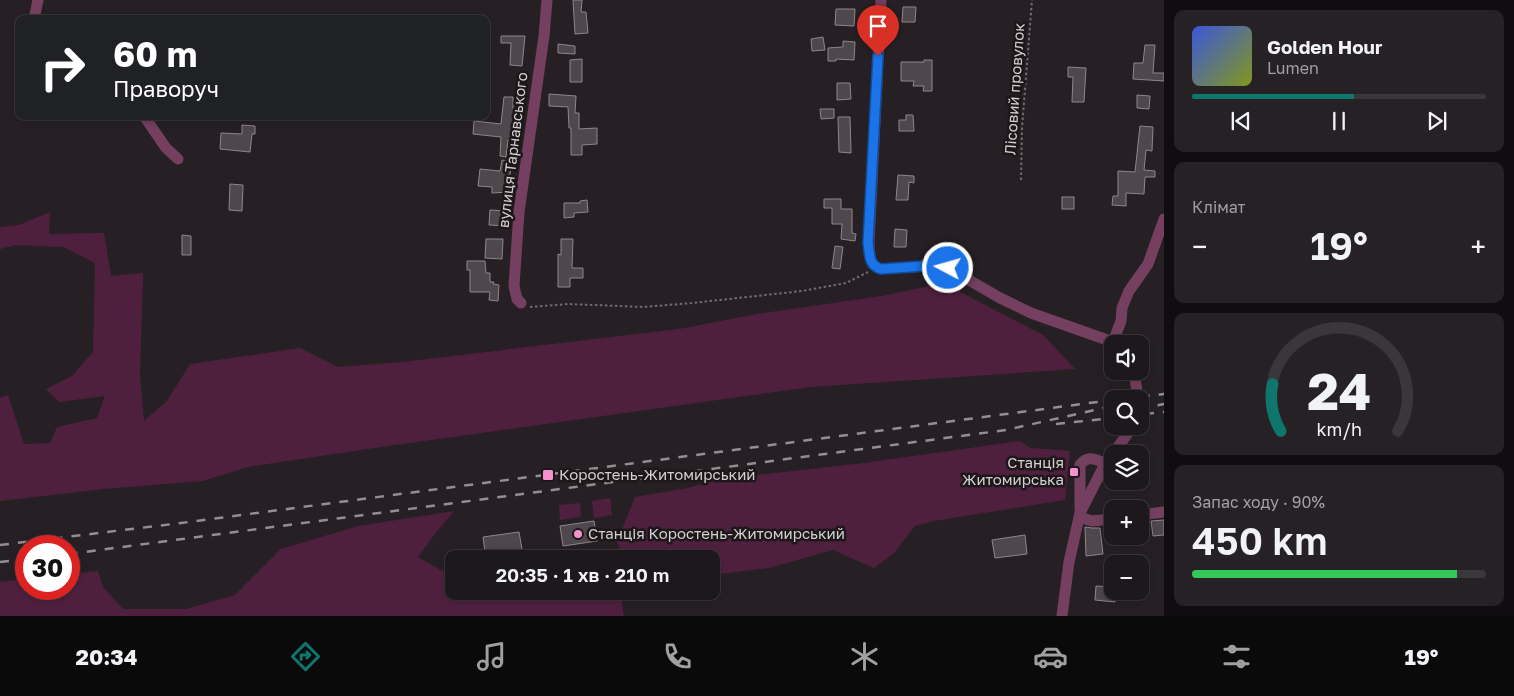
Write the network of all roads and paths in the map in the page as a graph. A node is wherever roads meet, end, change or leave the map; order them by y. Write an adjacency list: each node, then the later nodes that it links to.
1 (38, 0): 5 (street)
2 (547, 0): 11 (street, вулиця Тарнавського)
3 (881, 0): 10 (street)
4 (1032, 0): 8 (path, Лісовий провулок)
5 (35, 15)
6 (147, 120): 7 (street)
7 (178, 159)
8 (1021, 180)
9 (1164, 219): 12 (street)
10 (875, 267): 11 (path); 13 (street)
11 (521, 303)
12 (1117, 335)
13 (1104, 339)
14 (1104, 464): 18 (street)
15 (1104, 466): 18 (street)
16 (1164, 512): 17 (street)
17 (1149, 514)
18 (1080, 515): 19 (street); 20 (street)
19 (1104, 520)
20 (1062, 616)

